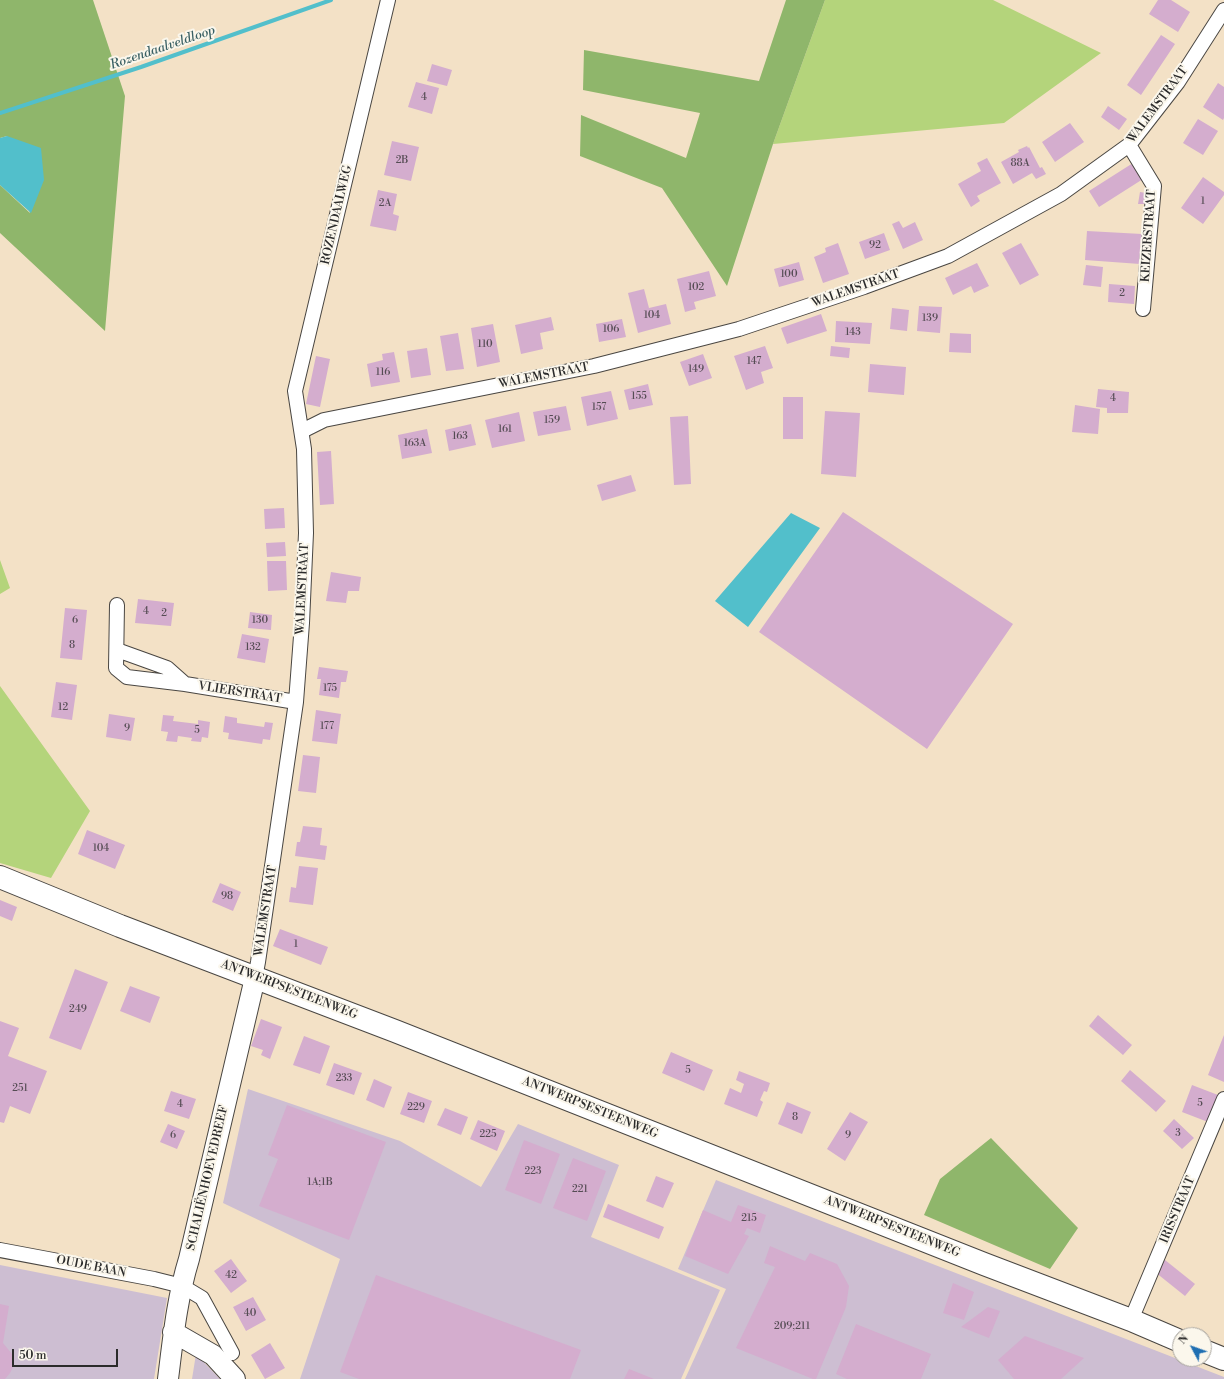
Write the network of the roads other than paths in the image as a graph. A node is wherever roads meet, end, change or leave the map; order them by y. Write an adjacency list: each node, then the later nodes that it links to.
1 (388, 0): 5 (street, ROZENDAALWEG)
2 (1224, 10): 3 (street, WALEMSTRAAT)
3 (1129, 145): 4 (street, KEIZERSTRAAT); 5 (street, WALEMSTRAAT)
4 (1143, 309)
5 (302, 431): 9 (street, WALEMSTRAAT)
6 (117, 605): 7 (street, VLIERSTRAAT)
7 (117, 650): 8 (street, VLIERSTRAAT); 8 (street, VLIERSTRAAT)
8 (185, 684): 9 (street, VLIERSTRAAT)
9 (296, 702): 11 (street, WALEMSTRAAT)
10 (0, 877): 11 (main road, ANTWERPSESTEENWEG)
11 (254, 978): 14 (street, SCHALIËNHOEVEDREEF); 15 (main road, ANTWERPSESTEENWEG)
12 (1224, 1099): 15 (street, IRISSTRAAT)
13 (0, 1250): 14 (street, OUDE BAAN)
14 (182, 1286): 16 (street, SCHALIËNHOEVEDREEF); 18 (street, OUDE BAAN)
15 (1131, 1320): 17 (main road, ANTWERPSESTEENWEG)
16 (173, 1332): 21 (street, SCHALIËNHOEVEDREEF); 22 (street)
17 (1172, 1338)
18 (232, 1353)
19 (1212, 1355): 20 (main road)
20 (1224, 1359)
21 (168, 1379)
22 (235, 1379)

